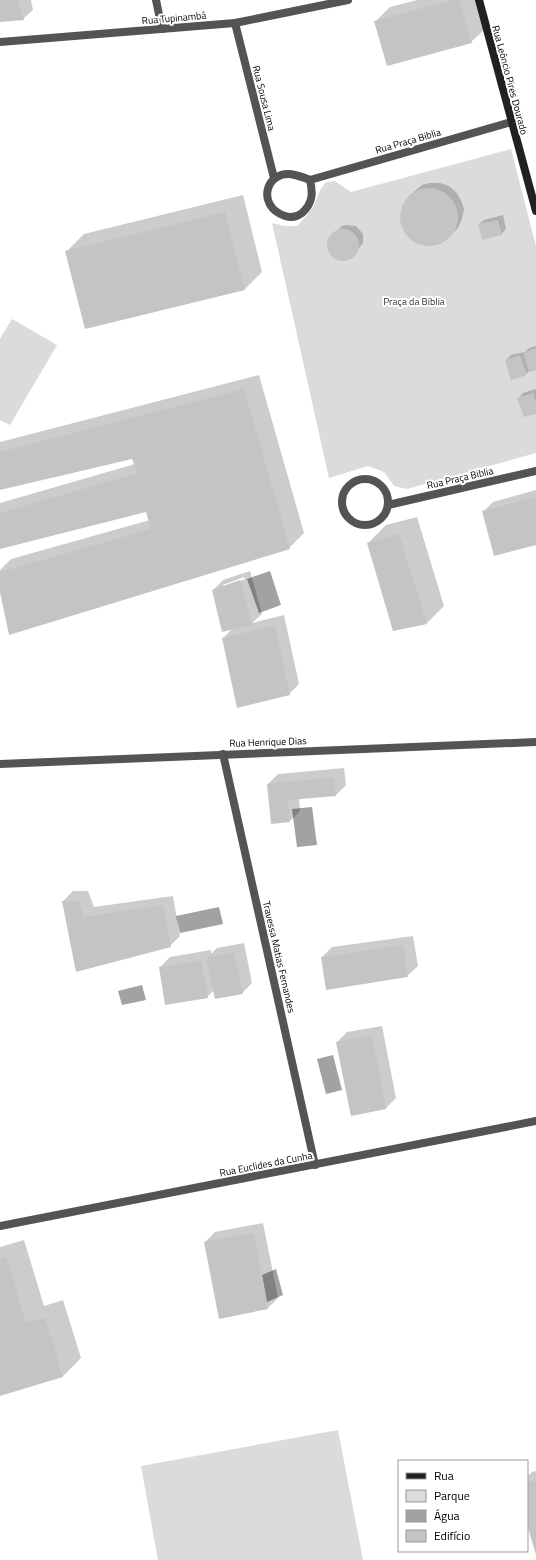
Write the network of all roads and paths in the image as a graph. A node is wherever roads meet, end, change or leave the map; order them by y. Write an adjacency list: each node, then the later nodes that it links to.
1 (156, 0): 5 (street)
2 (348, 0): 4 (street, Rua Tupinambá)
3 (479, 0): 7 (main road, Rua Leôncio Pires Dourado)
4 (235, 23): 5 (street, Rua Tupinambá); 8 (street, Rua Sousa Lima)
5 (162, 29): 6 (street, Rua Tupinambá)
6 (0, 42)
7 (511, 122): 9 (street, Rua Praça Biblia); 10 (main road, Rua Leôncio Pires Dourado)
8 (274, 178): 9 (street); 9 (street)
9 (310, 180)
10 (536, 211)
11 (536, 471): 12 (street, Rua Praça Biblia)
12 (388, 504): 12 (street)
13 (536, 742): 14 (street, Rua Henrique Dias)
14 (223, 754): 15 (street, Rua Henrique Dias); 17 (street, Travessa Matias Fernandes)
15 (0, 764)
16 (536, 1121): 17 (street, Rua Euclides da Cunha)
17 (315, 1165): 18 (street, Rua Euclides da Cunha)
18 (0, 1226)

